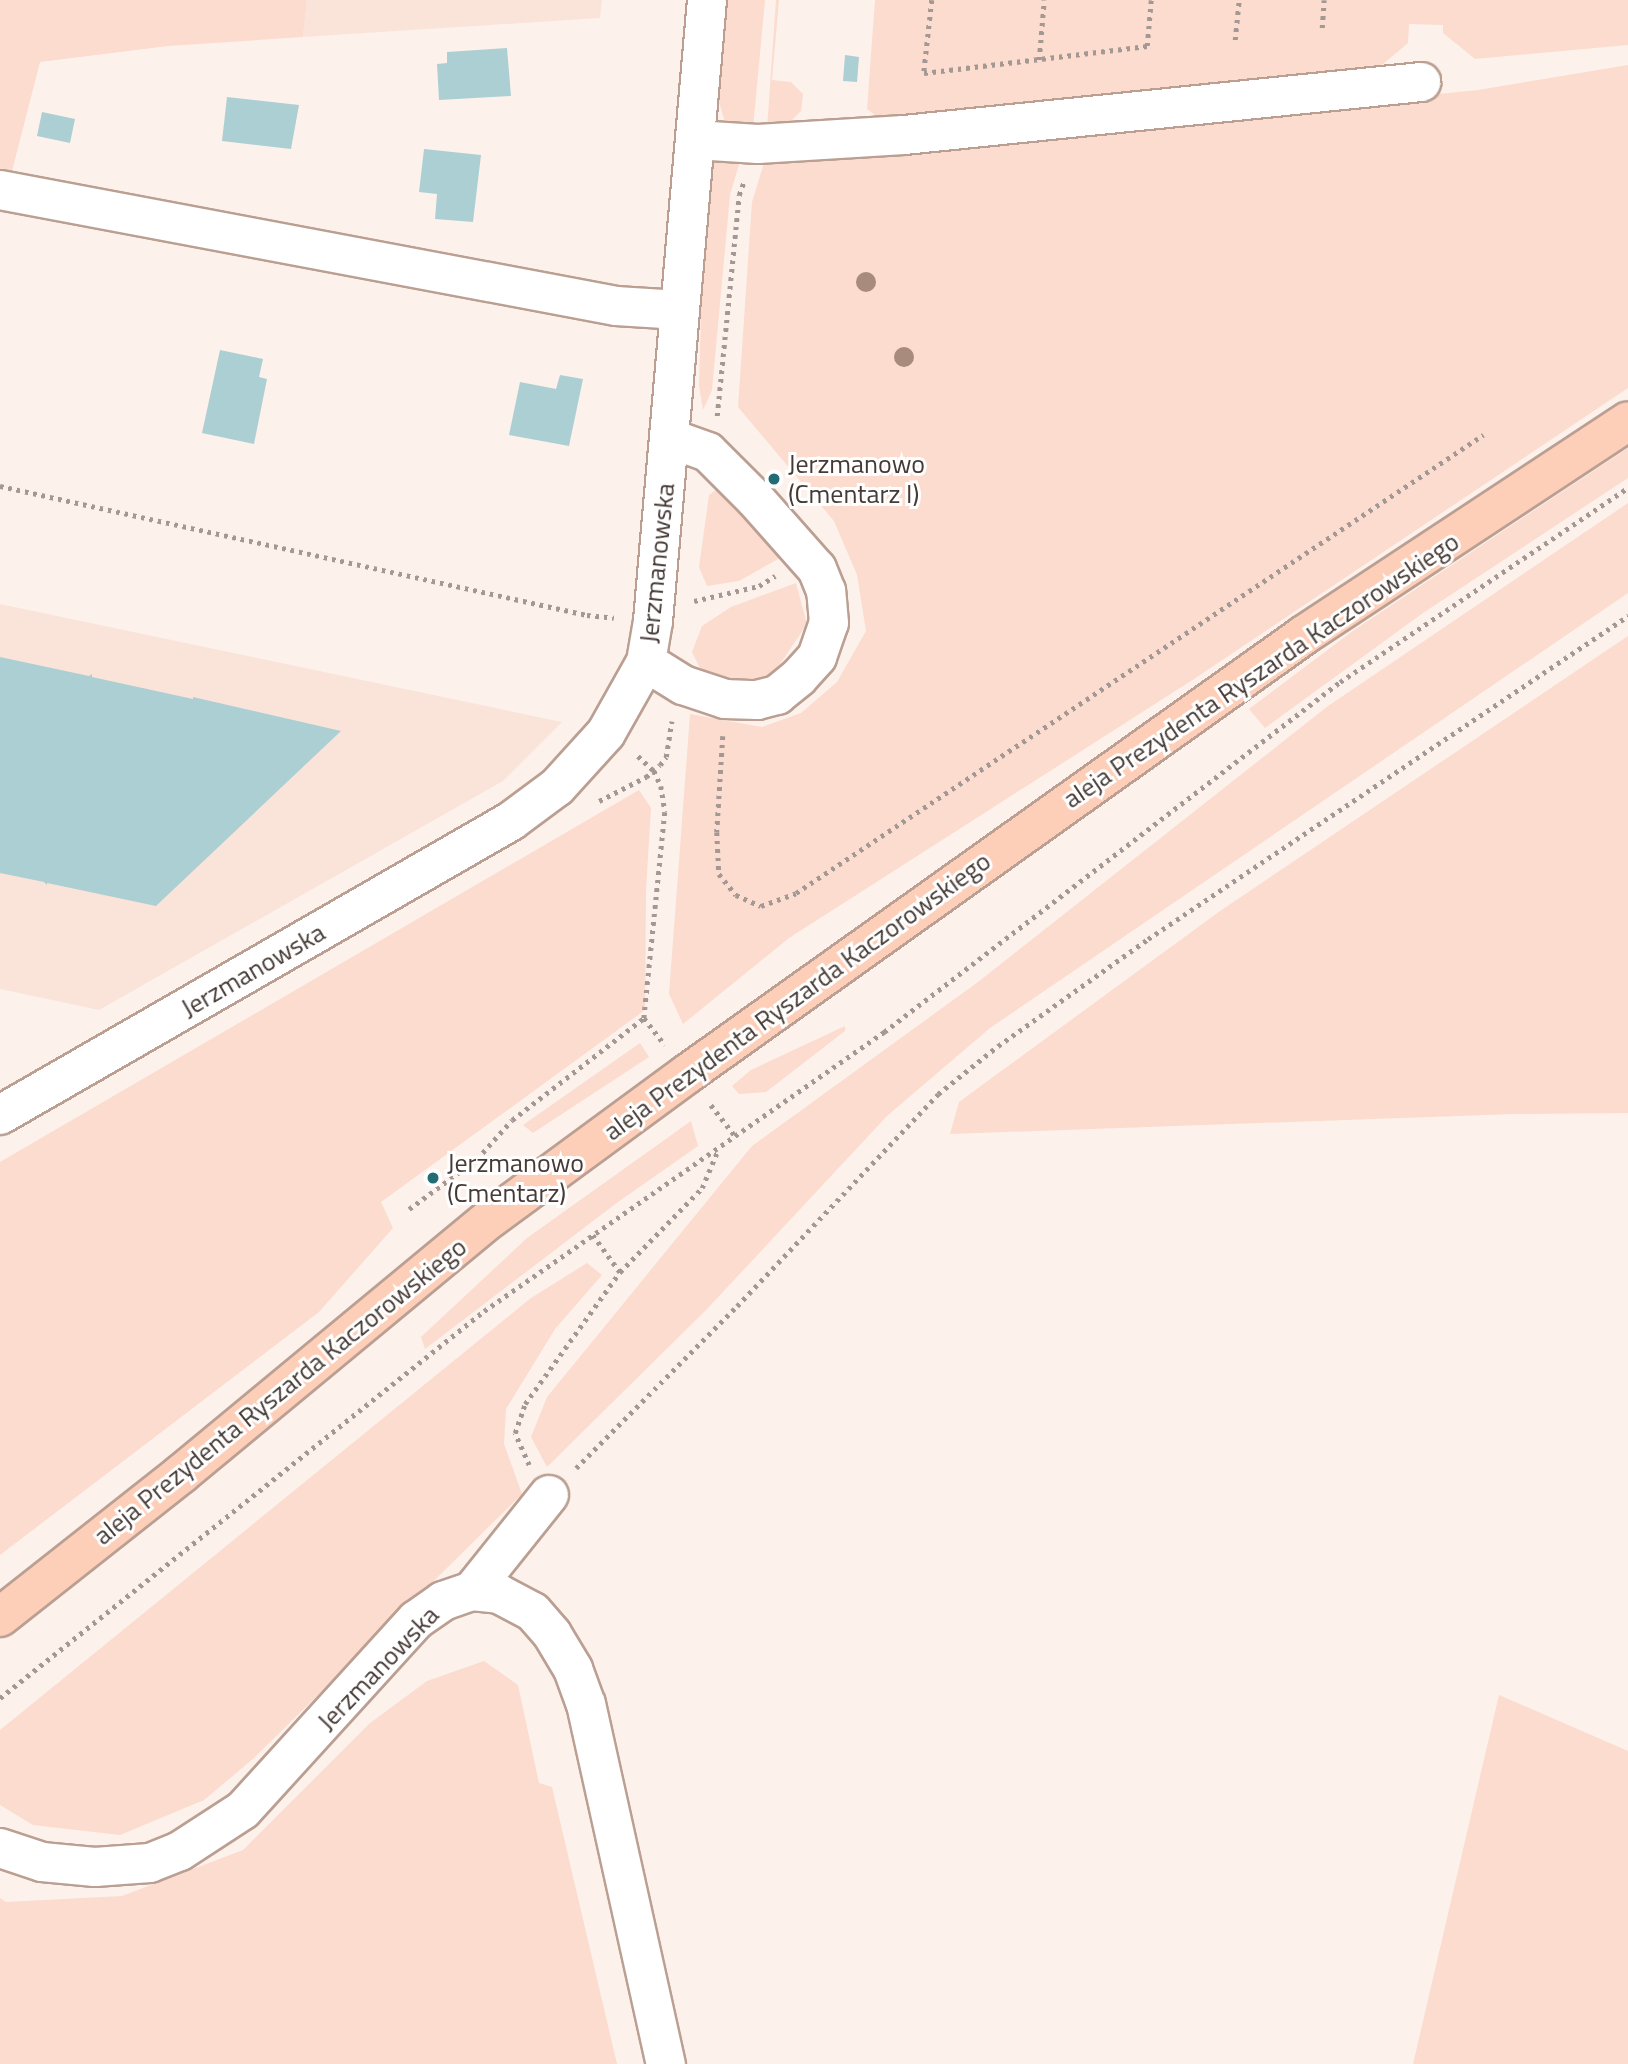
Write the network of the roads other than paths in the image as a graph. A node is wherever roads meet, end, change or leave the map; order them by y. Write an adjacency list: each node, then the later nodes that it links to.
1 (707, 0): 3 (street, Jerzmanowska)
2 (1421, 82): 3 (street)
3 (695, 140): 5 (street, Jerzmanowska)
4 (0, 190): 5 (street)
5 (680, 310): 7 (street, Jerzmanowska)
6 (1628, 421): 12 (main road, aleja Prezydenta Ryszarda Kaczorowskiego)
7 (669, 438): 8 (street, Jerzmanowska); 8 (street)
8 (646, 662): 9 (street, Jerzmanowska)
9 (0, 1115)
10 (549, 1495): 11 (street)
11 (472, 1591): 13 (street, Jerzmanowska); 14 (street)
12 (0, 1617)
13 (0, 1849)
14 (666, 2064)

